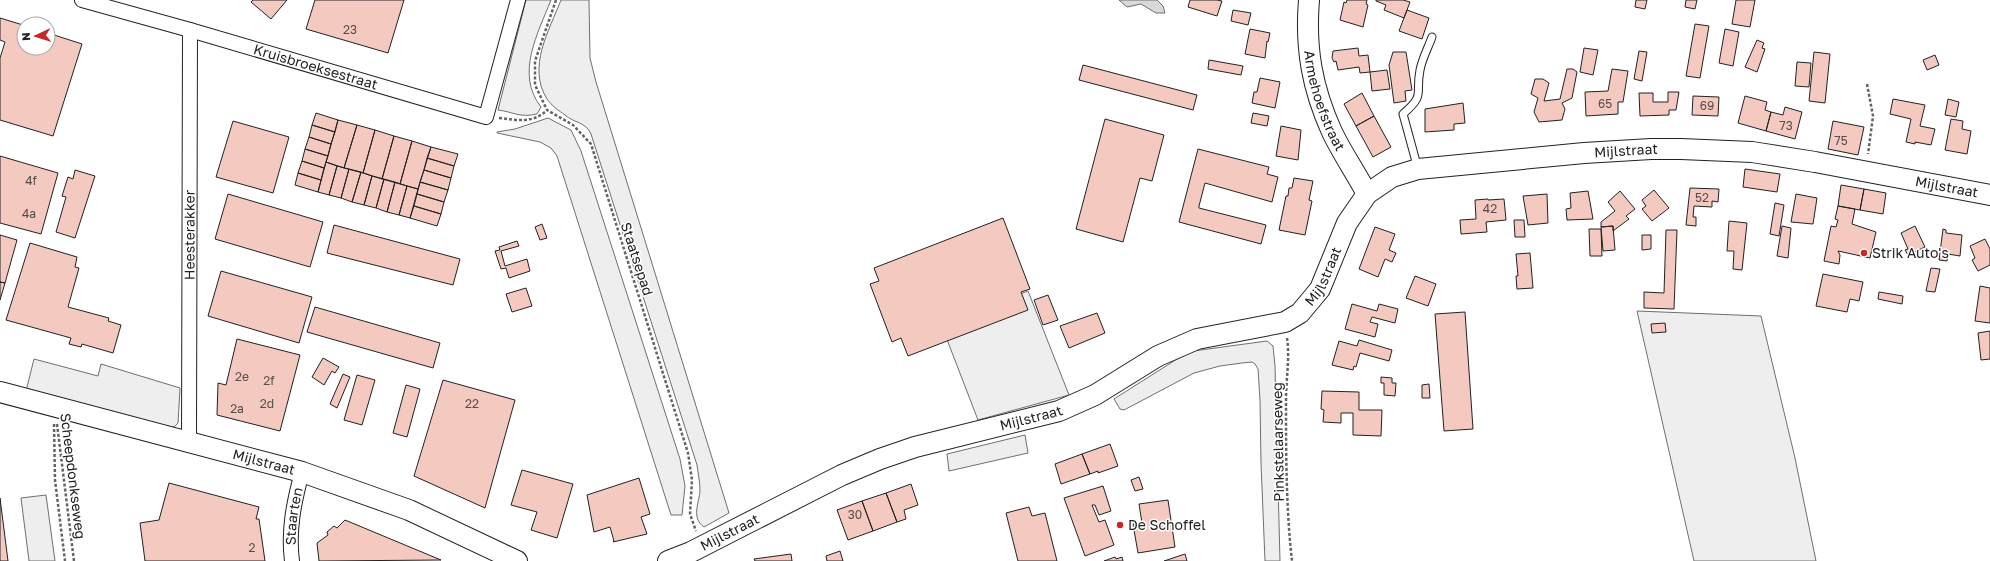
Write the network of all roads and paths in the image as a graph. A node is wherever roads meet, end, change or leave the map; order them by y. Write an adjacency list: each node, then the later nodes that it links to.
1 (82, 0): 5 (street, Kruisbroeksestraat)
2 (518, 0): 9 (street)
3 (556, 0): 8 (path)
4 (1309, 0): 12 (street, Armehoefstraat)
5 (190, 30): 9 (street, Kruisbroeksestraat); 17 (street, Heesterakker)
6 (1432, 38): 10 (lane)
7 (1867, 84): 11 (path)
8 (547, 110): 9 (path); 19 (path, Staatsepad)
9 (486, 117)
10 (1418, 169): 11 (street, Mijlstraat); 12 (street, Mijlstraat)
11 (1864, 172): 13 (street, Mijlstraat)
12 (1367, 194): 14 (street, Mijlstraat)
13 (1990, 195)
14 (1285, 322): 19 (street, Mijlstraat); 25 (path, Pinkstelaarseweg)
15 (0, 392): 16 (street, Mijlstraat)
16 (54, 406): 17 (street, Mijlstraat); 20 (path, Scheepdonkseweg); 21 (path, Scheepdonkseweg)
17 (188, 441): 18 (street, Mijlstraat)
18 (302, 472): 22 (street, Staarten); 23 (street, Mijlstraat)
19 (704, 544): 24 (street, Mijlstraat)
20 (65, 561)
21 (74, 561)
22 (292, 561)
23 (517, 561)
24 (668, 561)
25 (1292, 561)

